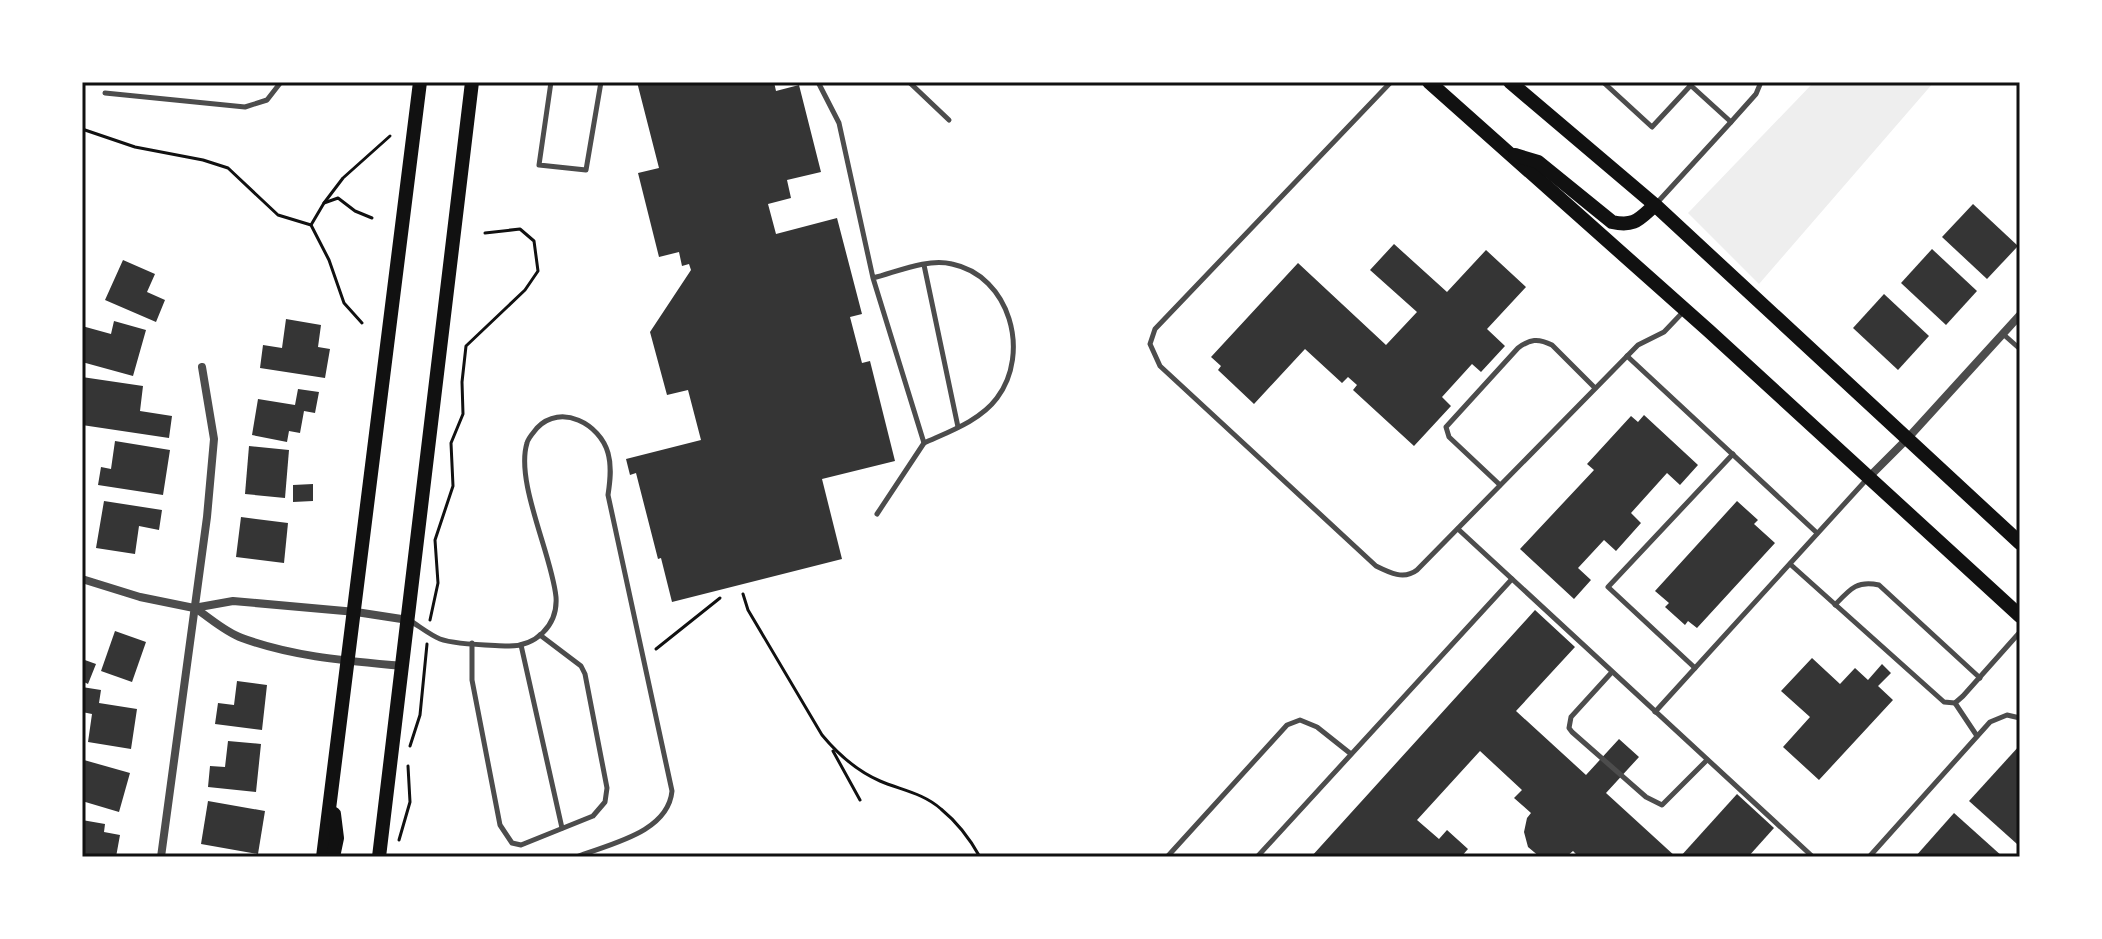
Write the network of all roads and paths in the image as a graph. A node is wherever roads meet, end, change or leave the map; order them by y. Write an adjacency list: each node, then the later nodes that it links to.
1 (281, 82): 14 (lane)
2 (420, 82): 52 (main road)
3 (472, 82): 54 (main road)
4 (551, 82): 5 (lane)
5 (601, 82)
6 (818, 82): 26 (lane)
7 (909, 82): 15 (lane)
8 (1391, 82): 42 (lane)
9 (1429, 82): 19 (main road)
10 (1510, 82): 21 (main road)
11 (1603, 82): 13 (lane)
12 (1761, 82): 16 (lane)
13 (1689, 84): 16 (lane)
14 (105, 93)
15 (949, 120)
16 (1731, 122): 21 (lane)
17 (82, 129): 23 (path)
18 (390, 136): 20 (path)
19 (1511, 154): 21 (main road); 27 (main road)
20 (324, 203): 22 (path); 23 (path)
21 (1655, 205): 36 (main road)
22 (372, 218)
23 (311, 225): 29 (path)
24 (485, 233): 55 (path)
25 (924, 265): 26 (lane); 35 (lane); 35 (lane)
26 (873, 278): 37 (lane)
27 (1685, 309): 32 (lane); 39 (main road)
28 (2020, 315): 30 (street)
29 (362, 323)
30 (2003, 334): 31 (lane); 36 (street)
31 (2020, 349)
32 (1627, 356): 34 (lane); 38 (lane)
33 (202, 367): 51 (street)
34 (1595, 388): 40 (lane); 40 (lane)
35 (958, 427): 37 (lane)
36 (1907, 439): 39 (street); 44 (main road)
37 (924, 443): 41 (lane)
38 (1733, 454): 43 (lane); 63 (lane)
39 (1869, 477): 43 (lane); 53 (main road)
40 (1500, 485): 42 (lane)
41 (877, 514)
42 (1458, 529): 47 (lane)
43 (1817, 533): 45 (lane)
44 (2020, 543)
45 (1790, 564): 50 (lane); 63 (lane)
46 (82, 579): 51 (street)
47 (1512, 579): 64 (lane); 71 (lane)
48 (743, 594): 70 (path)
49 (720, 598): 60 (path)
50 (1835, 605): 65 (lane); 66 (lane)
51 (194, 608): 52 (street); 61 (street); 78 (street)
52 (356, 612): 54 (street); 61 (main road)
53 (2020, 616)
54 (409, 620): 55 (lane); 62 (main road)
55 (429, 632): 58 (lane); 76 (path)
56 (2020, 632): 65 (lane)
57 (540, 635): 59 (lane); 75 (lane); 82 (lane)
58 (472, 643): 59 (lane); 75 (lane)
59 (521, 645): 75 (lane)
60 (656, 649)
61 (348, 661): 62 (street); 73 (main road)
62 (403, 666): 81 (main road)
63 (1695, 668): 67 (lane)
64 (1612, 672): 67 (lane); 72 (lane)
65 (1980, 678): 66 (lane)
66 (1955, 703): 69 (lane)
67 (1655, 712): 72 (lane)
68 (2020, 718): 69 (lane)
69 (1977, 736): 77 (lane)
70 (832, 747): 74 (path); 83 (path)
71 (1351, 754): 84 (lane); 85 (lane)
72 (1707, 760): 86 (lane)
73 (332, 790): 79 (main road); 80 (main road)
74 (860, 800)
75 (562, 828)
76 (398, 842)
77 (1871, 856)
78 (161, 857)
79 (323, 857)
80 (333, 857)
81 (379, 857)
82 (576, 857)
83 (980, 857)
84 (1167, 857)
85 (1257, 857)
86 (1812, 857)

